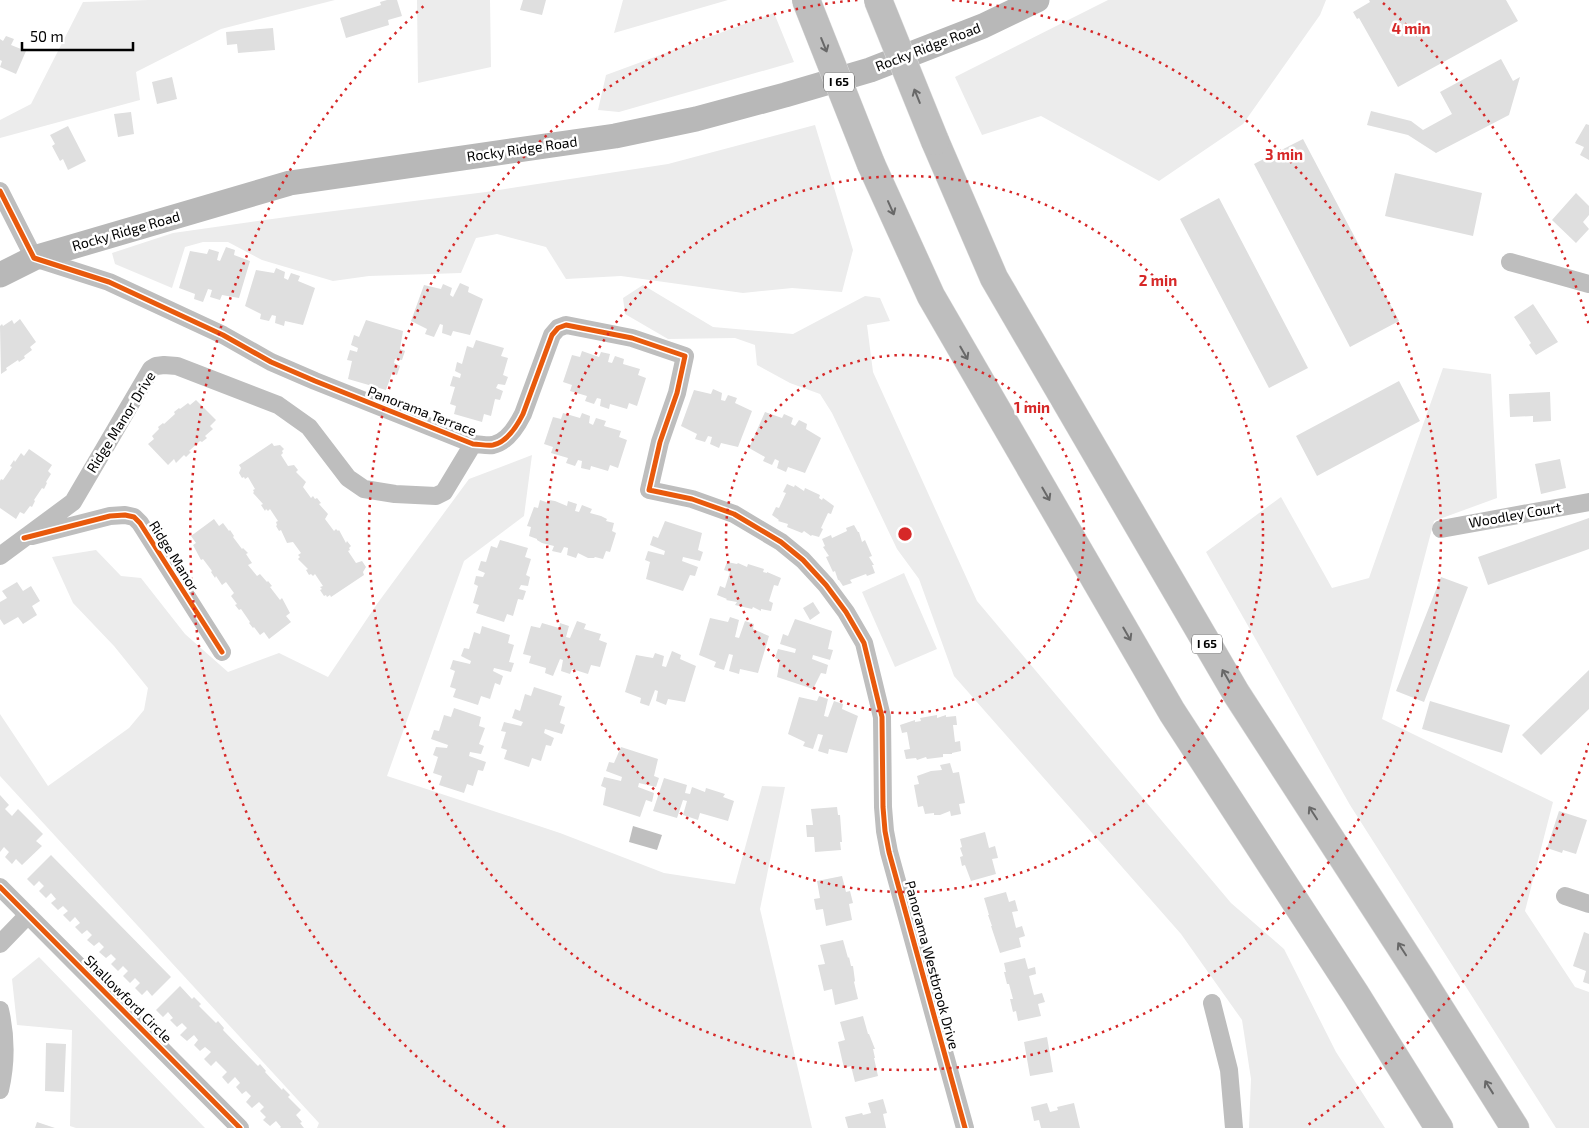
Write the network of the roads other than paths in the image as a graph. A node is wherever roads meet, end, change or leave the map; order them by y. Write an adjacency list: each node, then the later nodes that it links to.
1 (806, 0): 27 (highway, I 65, one-way to 27, bridge)
2 (878, 0): 28 (highway, I 65, one-way to 2, bridge)
3 (1037, 0): 5 (main road, Rocky Ridge Road)
4 (0, 191): 5 (street)
5 (34, 258): 7 (main road, Rocky Ridge Road); 9 (street, Panorama Terrace)
6 (1510, 262): 8 (street)
7 (0, 275)
8 (1589, 284)
9 (473, 444): 12 (street, Ridge Manor Drive); 15 (street, Panorama Terrace)
10 (1589, 502): 11 (street, Woodley Court)
11 (1441, 529)
12 (24, 538): 13 (street, Ridge Manor Drive); 14 (street, Ridge Manor)
13 (0, 556)
14 (222, 652)
15 (883, 807): 25 (street, Panorama Westbrook Drive)
16 (0, 888): 19 (street, Shallowford Circle)
17 (1565, 896): 18 (street)
18 (1589, 904)
19 (28, 915): 20 (street); 24 (street, Shallowford Circle)
20 (0, 944)
21 (1212, 1003): 26 (street)
22 (0, 1010): 23 (street)
23 (0, 1090)
24 (240, 1128)
25 (965, 1128)
26 (1234, 1128)
27 (1439, 1128)
28 (1514, 1128)

